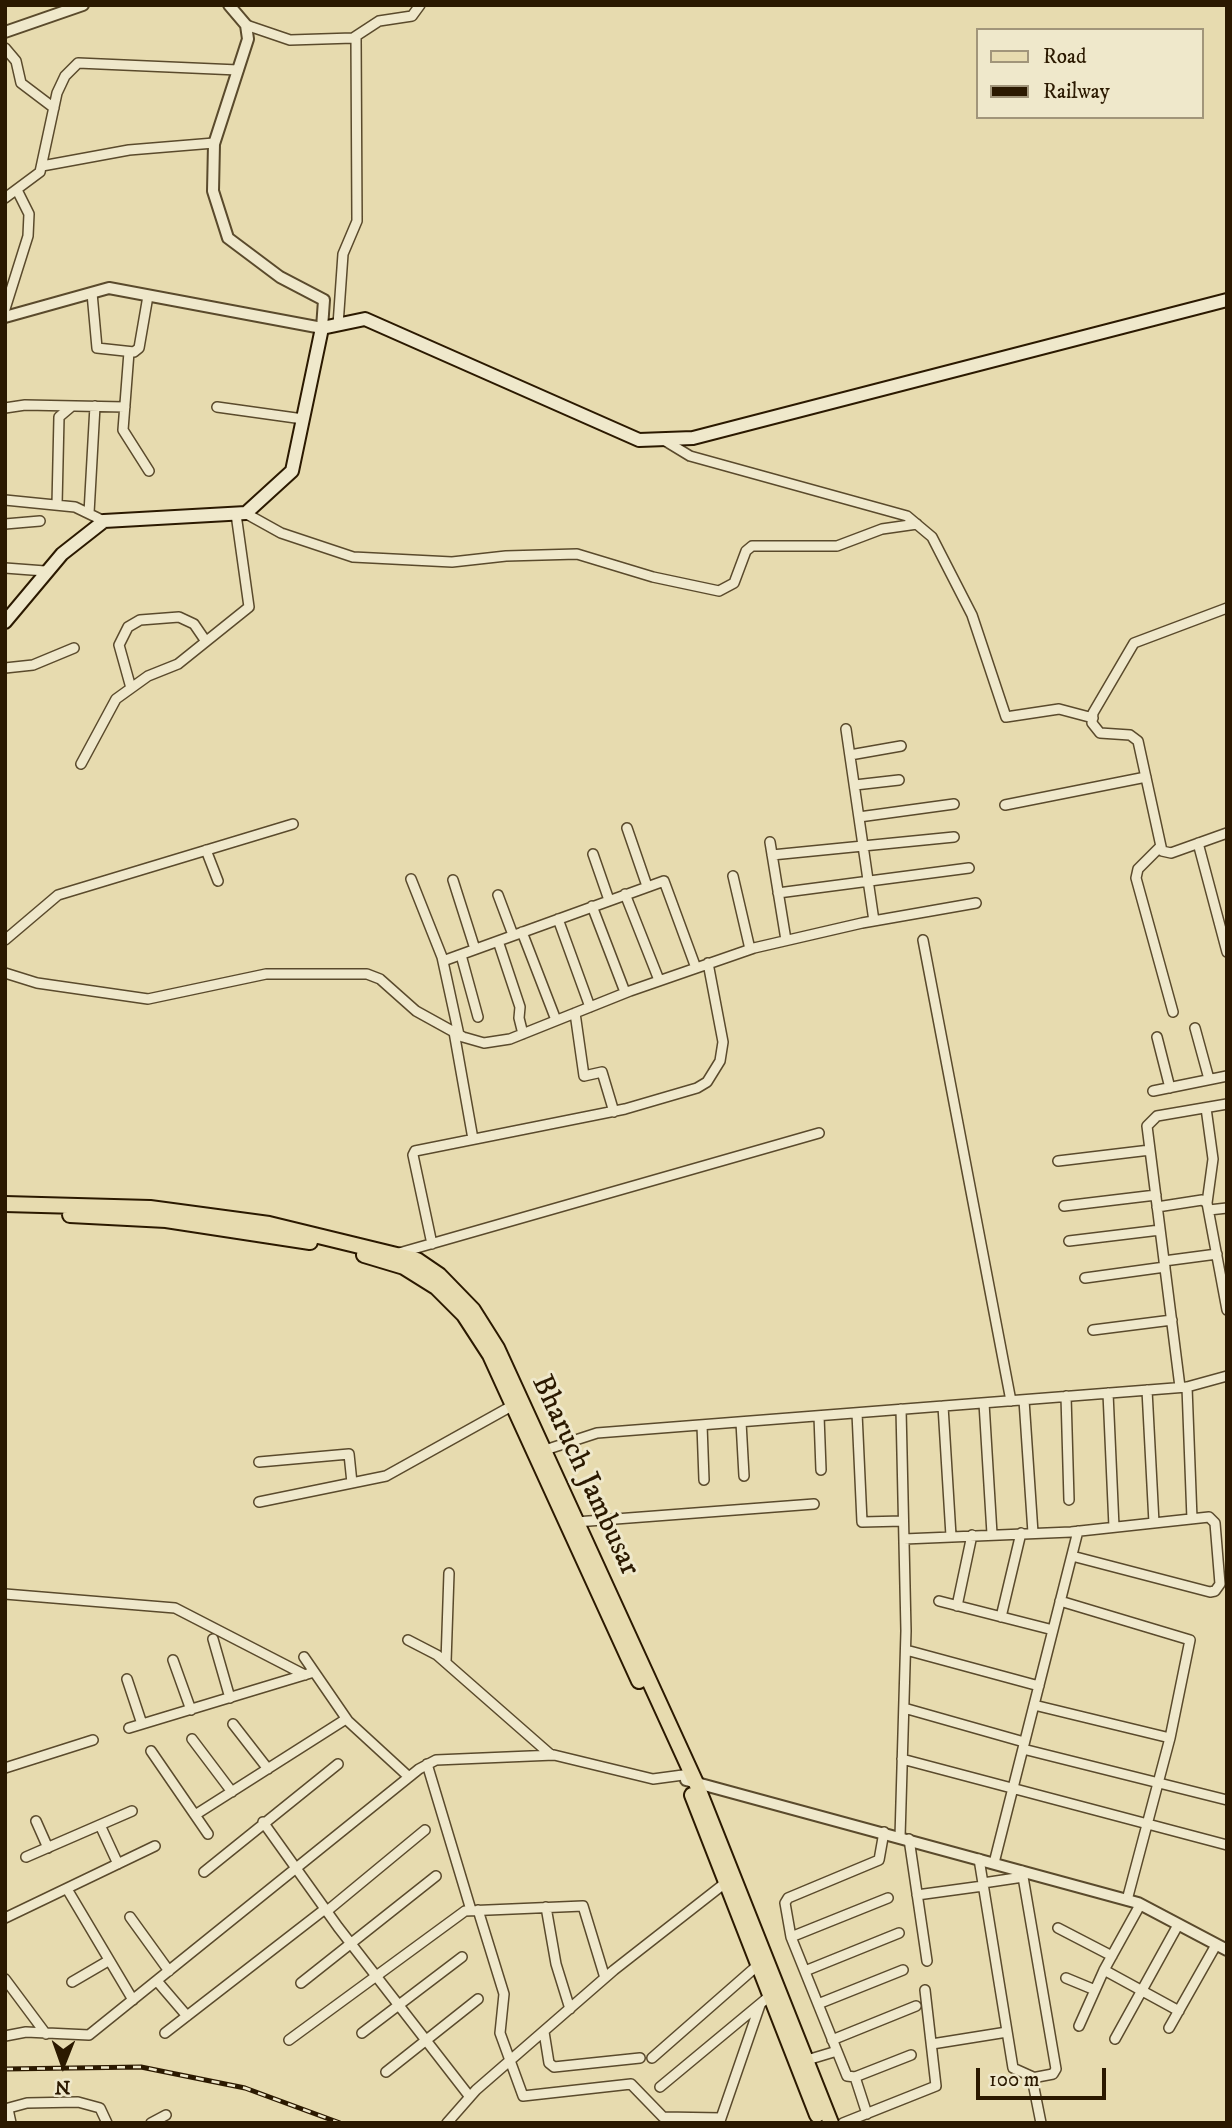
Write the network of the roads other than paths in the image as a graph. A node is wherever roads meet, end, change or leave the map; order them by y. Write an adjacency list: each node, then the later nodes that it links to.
1 (83, 5): 5 (street)
2 (229, 5): 4 (street)
3 (420, 5): 6 (street)
4 (246, 26): 6 (street); 8 (street)
5 (5, 32)
6 (356, 37): 19 (street)
7 (5, 48): 9 (street)
8 (238, 69): 9 (street); 10 (street)
9 (54, 108): 11 (street)
10 (214, 143): 11 (street); 20 (street)
11 (42, 166): 12 (street)
12 (17, 190): 13 (street); 17 (street)
13 (5, 198)
14 (92, 293): 15 (street); 18 (street); 21 (street)
15 (148, 296): 20 (street); 21 (street)
16 (1227, 300): 28 (main road)
17 (5, 309)
18 (5, 317)
19 (338, 325): 20 (main road); 28 (main road)
20 (322, 328): 27 (main road)
21 (129, 352): 24 (street)
22 (72, 406): 23 (street); 26 (street); 31 (street)
23 (95, 406): 24 (street); 32 (street)
24 (125, 407): 29 (street)
25 (217, 407): 27 (street)
26 (5, 408)
27 (303, 419): 33 (main road)
28 (662, 439): 37 (street)
29 (149, 471)
30 (5, 500): 31 (street)
31 (57, 505): 32 (street)
32 (89, 513): 35 (street)
33 (241, 513): 35 (main road); 37 (street); 42 (street)
34 (40, 521): 36 (street)
35 (104, 521): 39 (main road)
36 (5, 524)
37 (917, 524): 46 (street)
38 (5, 568): 39 (street)
39 (45, 571): 41 (main road)
40 (1227, 608): 46 (street)
41 (6, 619)
42 (205, 640): 45 (street); 45 (street)
43 (74, 648): 44 (street)
44 (5, 668)
45 (131, 688): 50 (street)
46 (1093, 718): 51 (street)
47 (846, 729): 49 (street)
48 (901, 746): 49 (street)
49 (850, 755): 53 (street)
50 (80, 764)
51 (1146, 777): 55 (street); 64 (street)
52 (899, 780): 53 (street)
53 (855, 785): 56 (street)
54 (954, 804): 56 (street)
55 (1005, 804)
56 (859, 817): 63 (street)
57 (293, 824): 65 (street)
58 (627, 828): 74 (street)
59 (1227, 833): 62 (street)
60 (954, 837): 63 (street)
61 (769, 842): 67 (street)
62 (1198, 843): 64 (street); 90 (street)
63 (864, 846): 67 (street); 73 (street)
64 (1160, 848): 99 (street)
65 (206, 850): 72 (street); 84 (street)
66 (593, 854): 78 (street)
67 (772, 855): 76 (street)
68 (968, 868): 73 (street)
69 (733, 876): 89 (street)
70 (411, 879): 92 (street)
71 (453, 880): 88 (street)
72 (218, 881)
73 (869, 881): 76 (street); 82 (street)
74 (647, 886): 75 (street); 94 (street)
75 (625, 894): 78 (street); 96 (street)
76 (778, 894): 85 (street)
77 (498, 895): 83 (street)
78 (609, 900): 80 (street)
79 (976, 903): 82 (street)
80 (592, 906): 81 (street); 97 (street)
81 (558, 919): 83 (street); 98 (street)
82 (874, 921): 85 (street)
83 (517, 934): 87 (street); 102 (street)
84 (5, 940)
85 (786, 940): 89 (street)
86 (923, 940): 143 (street)
87 (498, 941): 88 (street); 105 (street)
88 (475, 949): 91 (street)
89 (750, 949): 93 (street)
90 (1227, 952)
91 (461, 954): 92 (street); 101 (street)
92 (443, 961): 104 (street)
93 (708, 963): 94 (street); 113 (street)
94 (696, 968): 96 (street)
95 (5, 974): 104 (street)
96 (659, 980): 97 (street)
97 (625, 992): 98 (street)
98 (590, 1006): 100 (street)
99 (1173, 1012)
100 (575, 1013): 102 (street); 113 (street)
101 (478, 1017)
102 (556, 1020): 105 (street)
103 (1195, 1028): 108 (street)
104 (457, 1033): 105 (street); 115 (street)
105 (523, 1034)
106 (1157, 1037): 109 (street)
107 (1227, 1076): 108 (street)
108 (1209, 1079): 109 (street)
109 (1170, 1088): 110 (street)
110 (1153, 1091)
111 (1227, 1104): 112 (street)
112 (1206, 1108): 116 (street); 121 (street)
113 (614, 1112): 115 (street)
114 (819, 1133): 127 (street)
115 (473, 1139): 127 (street)
116 (1150, 1150): 117 (street); 118 (street)
117 (1058, 1161)
118 (1156, 1195): 120 (street); 122 (street)
119 (5, 1204): 128 (main road, Bharuch Jambusar)
120 (1064, 1206)
121 (1208, 1206): 122 (street); 123 (street); 129 (street)
122 (1157, 1207): 125 (street)
123 (1227, 1208)
124 (5, 1213): 131 (main road, Bharuch Jambusar)
125 (1160, 1230): 126 (street); 130 (street)
126 (1069, 1241)
127 (432, 1244): 128 (street)
128 (397, 1254): 131 (main road, Bharuch Jambusar)
129 (1221, 1258): 130 (street); 133 (street)
130 (1165, 1264): 132 (street); 135 (street)
131 (413, 1265): 144 (main road, Bharuch Jambusar)
132 (1085, 1278)
133 (1226, 1305): 134 (street)
134 (1227, 1310)
135 (1172, 1320): 136 (street); 138 (street)
136 (1093, 1330)
137 (1227, 1376): 138 (street)
138 (1184, 1387): 139 (street); 161 (street)
139 (1147, 1390): 140 (street); 164 (street)
140 (1108, 1393): 141 (street); 165 (street)
141 (1066, 1396): 142 (street); 158 (street)
142 (1024, 1400): 143 (street); 168 (street)
143 (1011, 1401): 145 (street)
144 (517, 1403): 152 (main road, Bharuch Jambusar); 157 (street)
145 (984, 1403): 146 (street); 169 (street)
146 (943, 1406): 147 (street); 171 (street)
147 (901, 1409): 148 (street); 162 (street)
148 (857, 1413): 149 (street); 162 (street)
149 (818, 1416): 150 (street); 154 (street)
150 (740, 1422): 151 (street); 155 (street)
151 (702, 1425): 152 (street); 156 (street)
152 (538, 1453): 163 (main road, Bharuch Jambusar); 183 (main road, Bharuch Jambusar)
153 (259, 1462): 157 (street)
154 (821, 1470)
155 (744, 1476)
156 (705, 1480)
157 (352, 1483): 159 (street)
158 (1069, 1500)
159 (259, 1502)
160 (814, 1504): 163 (street)
161 (1192, 1519): 164 (street); 173 (street)
162 (903, 1521): 172 (street)
163 (576, 1522): 183 (main road, Bharuch Jambusar)
164 (1154, 1523): 165 (street)
165 (1114, 1527): 166 (street)
166 (1078, 1531): 168 (street); 173 (street)
167 (1021, 1533): 168 (street); 169 (street); 179 (street)
168 (1034, 1533)
169 (992, 1534): 170 (street)
170 (972, 1535): 171 (street); 178 (street)
171 (951, 1536): 172 (street)
172 (904, 1539): 184 (street)
173 (1072, 1556): 177 (street)
174 (449, 1573): 187 (street)
175 (5, 1594): 188 (street)
176 (939, 1601): 178 (street)
177 (1060, 1601): 180 (street); 199 (street)
178 (957, 1606): 179 (street)
179 (1001, 1617): 180 (street)
180 (1053, 1630): 190 (street)
181 (213, 1639): 191 (street)
182 (408, 1640): 187 (street)
183 (628, 1646): 211 (main road, Bharuch Jambusar)
184 (906, 1650): 190 (street); 193 (street)
185 (304, 1657): 188 (street)
186 (173, 1660): 194 (street)
187 (446, 1662): 204 (street)
188 (310, 1674): 191 (street); 195 (street)
189 (127, 1679): 196 (street)
190 (1039, 1686): 192 (street)
191 (230, 1698): 194 (street)
192 (1034, 1705): 199 (street); 202 (street)
193 (904, 1708): 202 (street); 205 (street)
194 (191, 1710): 196 (street)
195 (346, 1719): 209 (street); 210 (street)
196 (142, 1724): 198 (street)
197 (233, 1724): 209 (street)
198 (129, 1728)
199 (1170, 1738): 212 (street)
200 (192, 1739): 214 (street)
201 (93, 1740): 208 (street)
202 (1023, 1746): 212 (street); 213 (street)
203 (151, 1751): 217 (street)
204 (551, 1755): 206 (street); 211 (street)
205 (902, 1759): 213 (street); 225 (street)
206 (427, 1764): 210 (street); 246 (street)
207 (338, 1765): 219 (street)
208 (5, 1768)
209 (268, 1769): 214 (street)
210 (410, 1777): 233 (street)
211 (689, 1779): 223 (street); 237 (main road, Bharuch Jambusar)
212 (1158, 1784): 215 (street); 220 (street)
213 (1013, 1787): 220 (street); 231 (street)
214 (232, 1792): 217 (street)
215 (1227, 1800)
216 (131, 1811): 221 (street)
217 (195, 1815): 224 (street)
218 (36, 1822): 228 (street)
219 (263, 1822): 233 (street); 234 (street)
220 (1148, 1823): 226 (street); 242 (street)
221 (100, 1825): 228 (street); 232 (street)
222 (425, 1830): 245 (street)
223 (884, 1832): 225 (street); 252 (street)
224 (208, 1834)
225 (905, 1838): 230 (street); 240 (street)
226 (1227, 1845)
227 (155, 1846): 232 (street)
228 (48, 1848): 229 (street)
229 (26, 1857)
230 (979, 1859): 231 (street); 238 (street)
231 (994, 1863): 235 (street)
232 (118, 1864): 239 (street)
233 (297, 1869): 245 (street); 263 (street)
234 (204, 1872)
235 (1022, 1874): 238 (street); 242 (street); 305 (street)
236 (436, 1876): 253 (street)
237 (730, 1879): 259 (main road, Bharuch Jambusar); 265 (street); 275 (main road, Bharuch Jambusar)
238 (983, 1885): 240 (street); 287 (street)
239 (67, 1889): 248 (street); 257 (street)
240 (917, 1895): 258 (street)
241 (888, 1898): 252 (street)
242 (1127, 1900): 243 (street)
243 (1140, 1905): 249 (street); 255 (street)
244 (546, 1906): 246 (street); 265 (street); 281 (street)
245 (326, 1910): 253 (street); 283 (street)
246 (474, 1910): 264 (street); 302 (street)
247 (130, 1917): 263 (street)
248 (5, 1918)
249 (1178, 1925): 254 (street); 274 (street)
250 (1058, 1928): 255 (street)
251 (899, 1933): 262 (street)
252 (791, 1937): 262 (street)
253 (351, 1943): 264 (street); 270 (street)
254 (1222, 1948): 282 (street)
255 (1112, 1956): 261 (street)
256 (463, 1957): 279 (street)
257 (108, 1961): 269 (street); 277 (street)
258 (926, 1961)
259 (758, 1965): 275 (main road, Bharuch Jambusar); 300 (street)
260 (903, 1970): 278 (street)
261 (1104, 1970): 273 (street); 274 (street)
262 (805, 1971): 278 (street)
263 (169, 1972): 268 (street)
264 (377, 1976): 279 (street); 294 (street)
265 (605, 1978): 281 (street)
266 (1066, 1978): 273 (street)
267 (5, 1979): 271 (street)
268 (157, 1981): 277 (street); 283 (street)
269 (72, 1982)
270 (301, 1983)
271 (9, 1989): 290 (street)
272 (925, 1990): 296 (street)
273 (1095, 1990): 284 (street)
274 (1141, 1991): 282 (street); 293 (street)
275 (770, 1996): 301 (main road, Bharuch Jambusar); 306 (street); 312 (street); 317 (main road, Bharuch Jambusar)
276 (478, 1999): 292 (street)
277 (133, 2000): 290 (street)
278 (818, 2004): 295 (street)
279 (400, 2006): 289 (street); 292 (street)
280 (916, 2007): 295 (street)
281 (570, 2009): 286 (street)
282 (1179, 2011): 285 (street)
283 (187, 2016): 288 (street)
284 (1079, 2026)
285 (1169, 2028)
286 (544, 2032): 299 (street); 302 (street)
287 (1007, 2032): 296 (street); 305 (street)
288 (165, 2033)
289 (362, 2033)
290 (46, 2034): 291 (street)
291 (5, 2036)
292 (425, 2039): 303 (street); 307 (street)
293 (1115, 2039)
294 (289, 2040)
295 (832, 2040): 297 (street)
296 (932, 2044): 309 (street)
297 (837, 2050): 301 (street); 304 (street)
298 (911, 2055): 304 (street)
299 (640, 2058)
300 (652, 2059)
301 (807, 2060): 318 (main road, Bharuch Jambusar)
302 (510, 2061): 307 (street); 312 (street)
303 (386, 2073)
304 (855, 2077): 309 (street)
305 (1033, 2077): 320 (street)
306 (660, 2087)
307 (470, 2097): 311 (street)
308 (6, 2109): 313 (street); 314 (street)
309 (867, 2114): 319 (street)
310 (166, 2115): 315 (street)
311 (449, 2120): 316 (street)
312 (720, 2120)
313 (11, 2123)
314 (107, 2123)
315 (151, 2123)
316 (463, 2123)
317 (821, 2123)
318 (831, 2123)
319 (843, 2123)
320 (1041, 2123)

